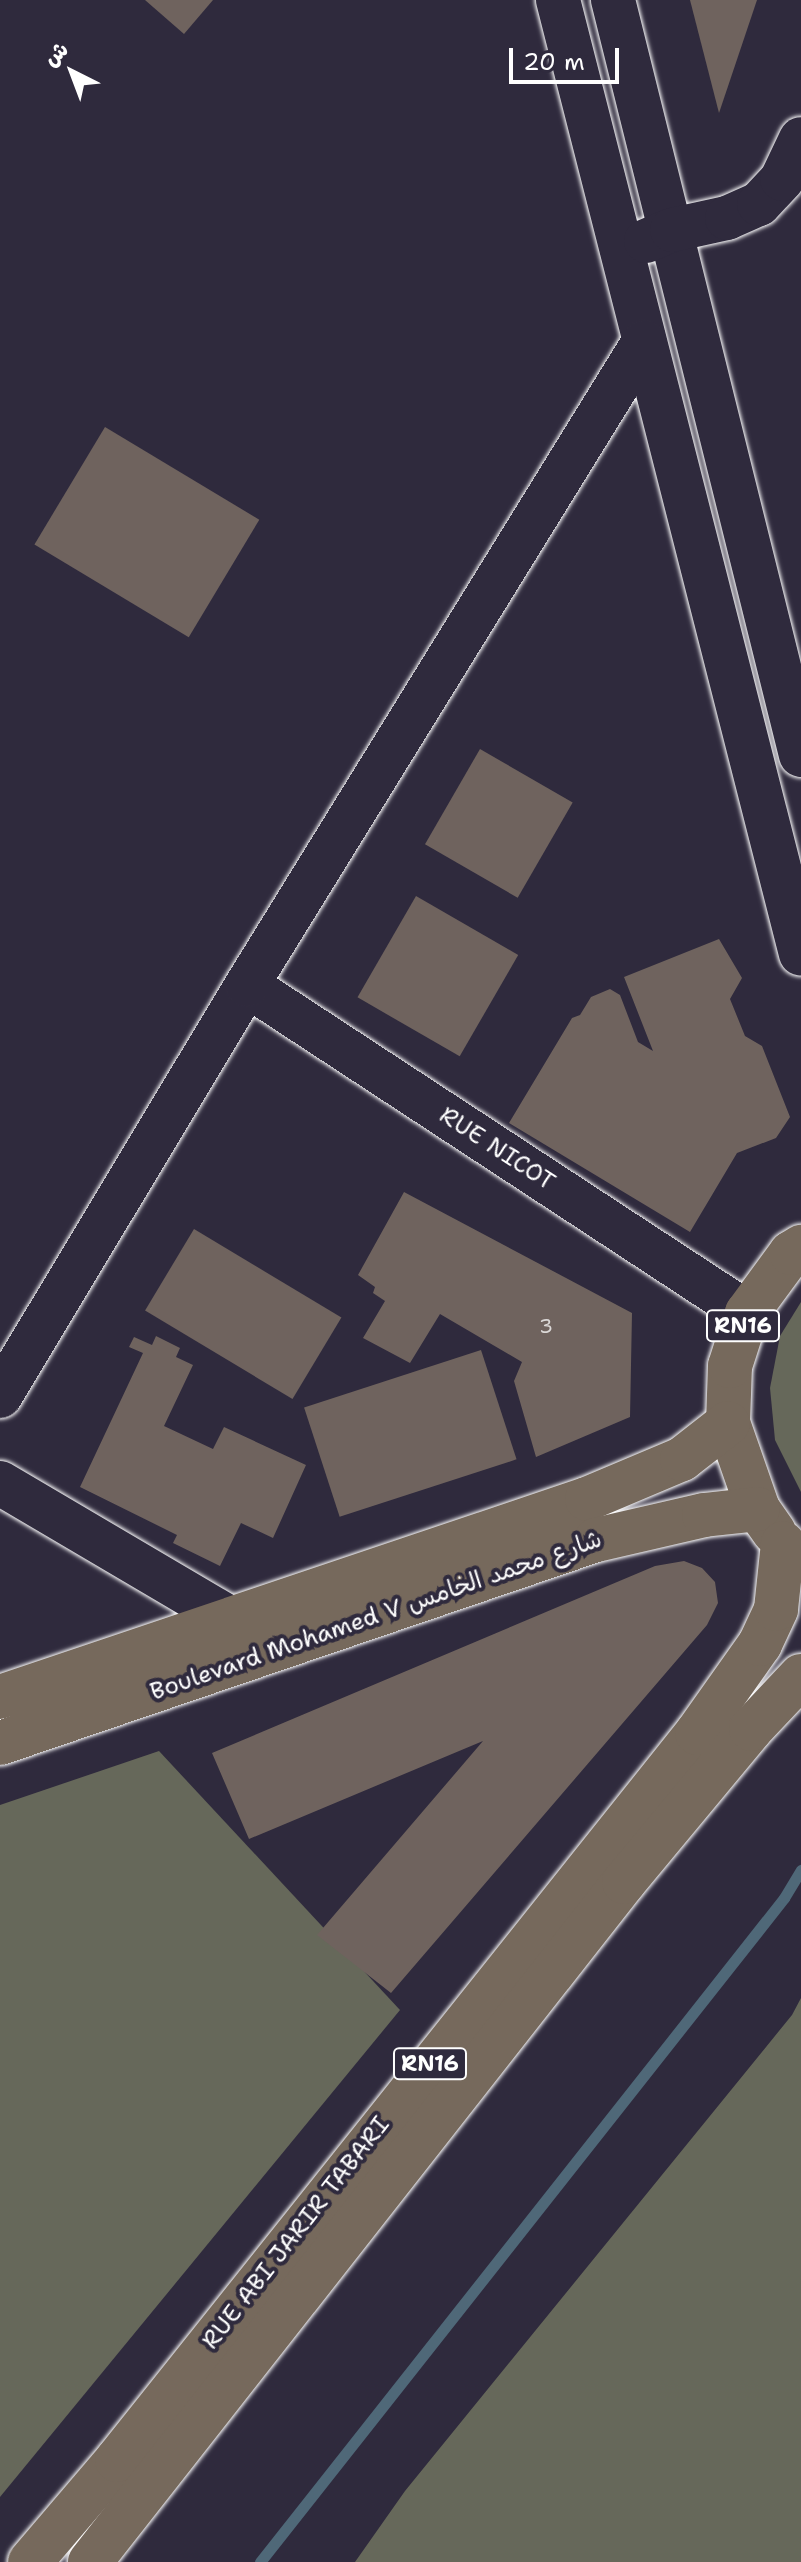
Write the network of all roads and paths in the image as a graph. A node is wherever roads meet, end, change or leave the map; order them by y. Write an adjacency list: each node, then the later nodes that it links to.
1 (558, 0): 5 (street)
2 (613, 0): 4 (street)
3 (801, 139): 4 (street)
4 (672, 230): 5 (street); 7 (street)
5 (624, 250): 6 (street)
6 (644, 342): 8 (street); 9 (street)
7 (801, 755)
8 (801, 954)
9 (247, 985): 11 (street, RUE NICOT); 12 (street)
10 (801, 1247): 11 (main road, RN16)
11 (747, 1313): 13 (main road, RN16)
12 (0, 1396)
13 (728, 1423): 15 (main road, RN16); 17 (main road, Boulevard Mohamed V شارع محمد الخامس)
14 (0, 1483): 17 (street)
15 (758, 1509): 16 (main road, RN16); 20 (main road, Boulevard Mohamed V شارع محمد الخامس)
16 (792, 1548): 21 (main road, RUE ABI JARIR TABARI / RN16)
17 (231, 1619): 19 (main road, Boulevard Mohamed V شارع محمد الخامس)
18 (801, 1676): 22 (main road, RUE ABI JARIR TABARI / RN16)
19 (0, 1697)
20 (0, 1743)
21 (30, 2562)
22 (90, 2562)

